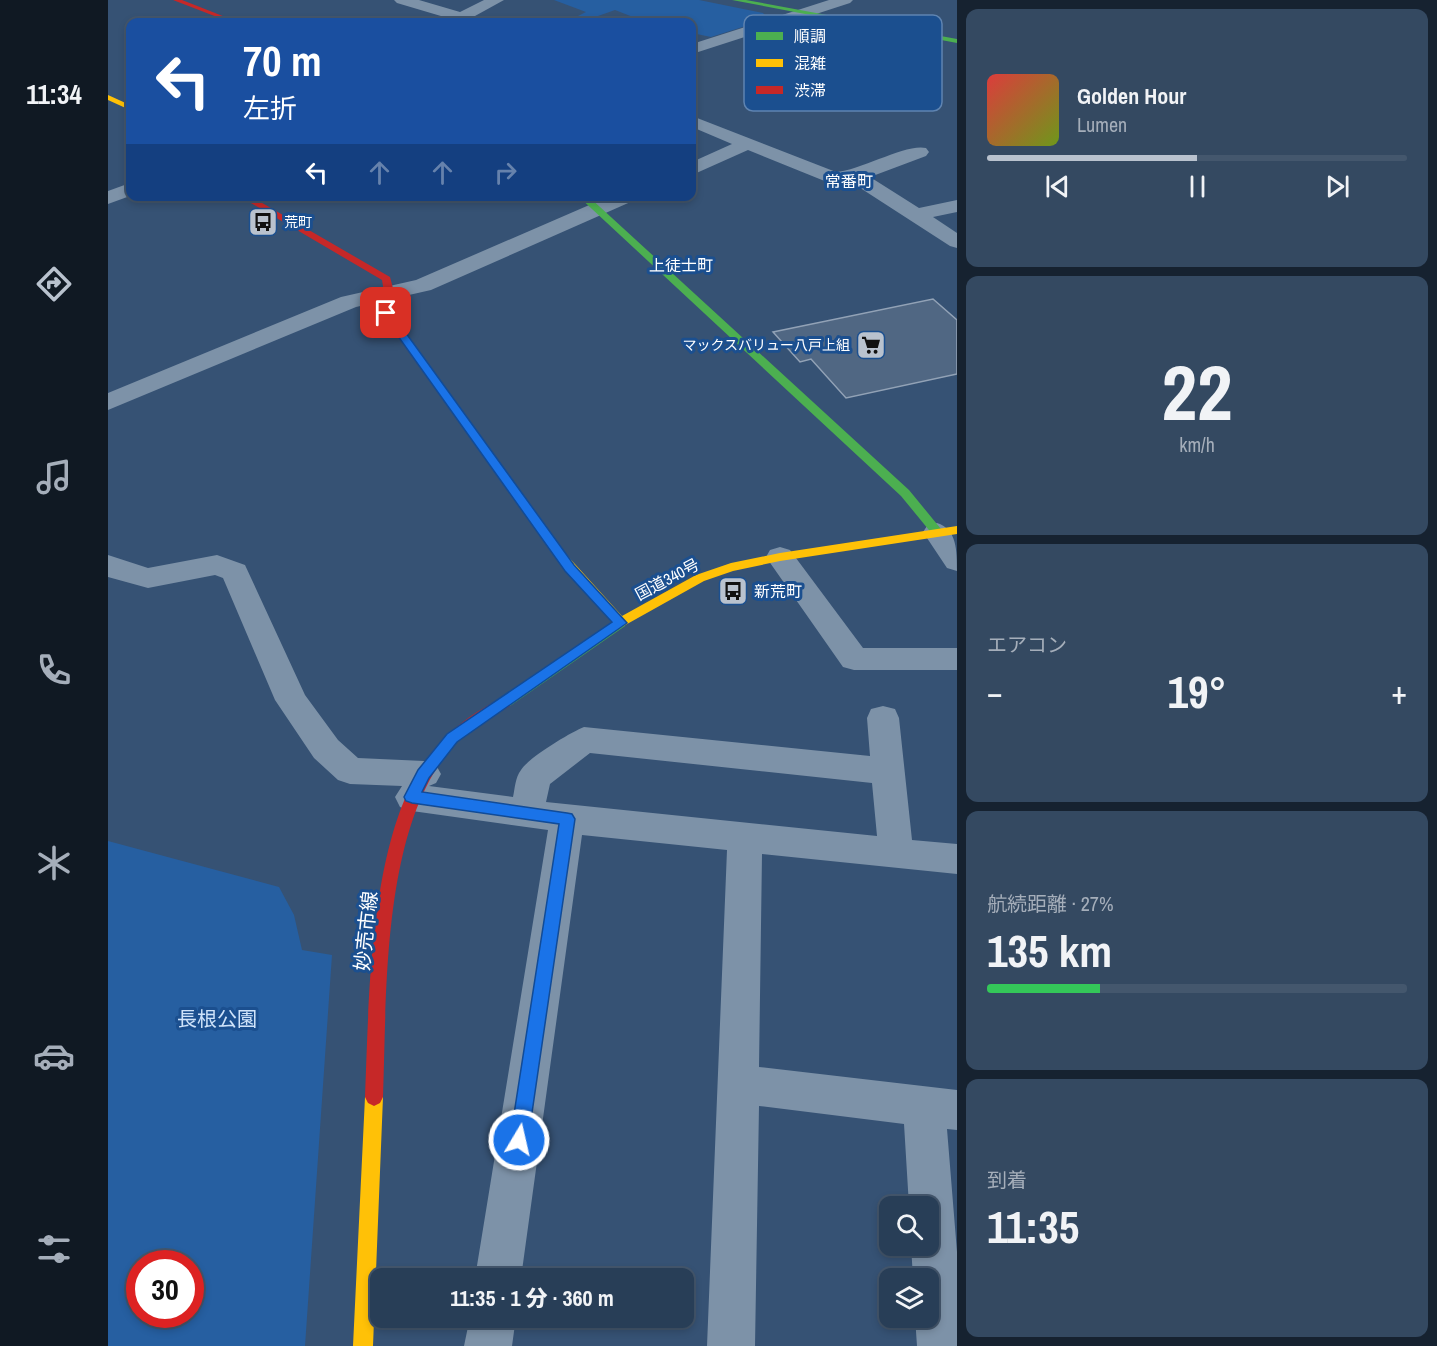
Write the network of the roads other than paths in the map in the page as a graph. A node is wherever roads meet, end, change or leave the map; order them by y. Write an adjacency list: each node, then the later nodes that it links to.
1 (176, 0): 9 (main road)
2 (402, 0): 10 (street)
3 (496, 0): 11 (street)
4 (735, 0): 6 (main road)
5 (844, 0): 6 (street)
6 (804, 13): 7 (street); 8 (main road)
7 (798, 15)
8 (815, 15)
9 (225, 18)
10 (457, 18)
11 (470, 18)
12 (744, 32): 15 (street)
13 (942, 38): 14 (main road)
14 (957, 41)
15 (696, 48)
16 (108, 97): 17 (main road)
17 (126, 106)
18 (696, 123): 19 (street)
19 (747, 144): 21 (street); 22 (street)
20 (919, 152): 22 (street)
21 (696, 167)
22 (855, 176): 28 (street)
23 (126, 191): 24 (street)
24 (108, 198)
25 (252, 201): 30 (main road)
26 (589, 204): 30 (street); 32 (main road)
27 (957, 206): 28 (street)
28 (917, 216): 29 (street)
29 (957, 242)
30 (389, 292): 31 (street); 36 (main road)
31 (108, 402)
32 (947, 531): 33 (main road, 国道340号); 34 (street)
33 (780, 557): 36 (main road, 国道340号); 37 (street)
34 (957, 561)
35 (108, 565): 40 (street)
36 (620, 623): 40 (main road, 妙売市線)
37 (957, 659)
38 (883, 718): 39 (street)
39 (888, 771): 41 (street); 44 (street)
40 (418, 785): 41 (street); 50 (main road, 妙売市線)
41 (527, 813): 42 (street)
42 (567, 819): 43 (street); 48 (street)
43 (745, 838): 44 (street); 46 (street)
44 (896, 853): 45 (street)
45 (957, 859)
46 (738, 1084): 47 (street); 52 (street)
47 (940, 1108): 53 (street)
48 (500, 1268)
49 (491, 1328): 51 (street)
50 (363, 1346)
51 (488, 1346)
52 (731, 1346)
53 (941, 1346)

